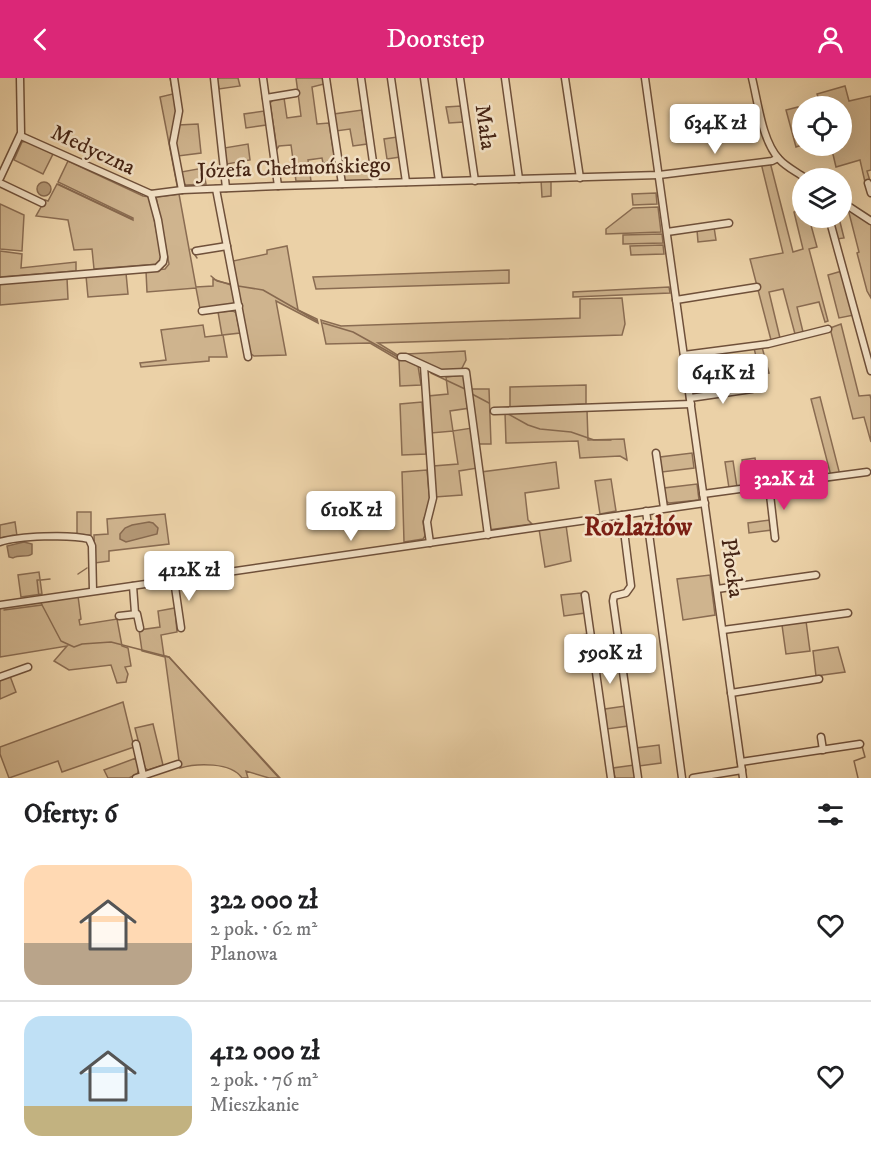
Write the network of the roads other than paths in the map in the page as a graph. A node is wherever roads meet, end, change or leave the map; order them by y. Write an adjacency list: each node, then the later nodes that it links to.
1 (20, 78): 16 (street)
2 (174, 78): 33 (street)
3 (214, 78): 31 (street)
4 (263, 78): 15 (street)
5 (326, 78): 29 (street)
6 (361, 78): 27 (street)
7 (391, 78): 24 (street)
8 (424, 78): 25 (street)
9 (460, 78): 23 (street, Mała)
10 (505, 78): 22 (street)
11 (565, 78): 21 (street)
12 (645, 78): 19 (street, Płocka)
13 (752, 78): 17 (street)
14 (296, 93): 15 (street)
15 (266, 98): 30 (street)
16 (21, 136): 20 (street); 34 (street, Medyczna)
17 (778, 158): 18 (street); 19 (street, Józefa Chełmońskiego)
18 (792, 168)
19 (659, 175): 21 (street, Józefa Chełmońskiego); 41 (street, Płocka)
20 (0, 178)
21 (580, 178): 22 (street, Józefa Chełmońskiego)
22 (519, 179): 23 (street, Józefa Chełmońskiego)
23 (475, 181): 25 (street, Józefa Chełmońskiego)
24 (406, 182): 25 (street, Józefa Chełmońskiego); 27 (street, Józefa Chełmońskiego)
25 (439, 182)
26 (0, 183): 36 (street)
27 (376, 183): 29 (street, Józefa Chełmońskiego)
28 (868, 183): 35 (street)
29 (342, 184): 30 (street, Józefa Chełmońskiego)
30 (278, 186): 31 (street, Józefa Chełmońskiego)
31 (226, 188): 32 (street, Józefa Chełmońskiego)
32 (216, 189): 33 (street, Józefa Chełmońskiego); 42 (street)
33 (182, 190): 34 (street, Józefa Chełmońskiego)
34 (151, 194): 44 (street)
35 (871, 194)
36 (42, 202)
37 (852, 209): 38 (street)
38 (871, 222)
39 (729, 223): 41 (street)
40 (832, 228): 54 (street)
41 (667, 232): 46 (street, Płocka)
42 (227, 246): 43 (street); 47 (street)
43 (196, 251)
44 (0, 281)
45 (757, 287): 46 (street)
46 (676, 300): 50 (street, Płocka)
47 (239, 306): 48 (street); 51 (street)
48 (202, 311)
49 (828, 329): 50 (street)
50 (684, 356): 56 (street, Płocka)
51 (248, 357)
52 (401, 357): 53 (street)
53 (424, 366): 66 (street); 69 (street)
54 (871, 372)
55 (752, 389): 56 (street)
56 (690, 401): 57 (street); 61 (street, Płocka)
57 (494, 411)
58 (656, 453): 63 (street)
59 (867, 472): 60 (street)
60 (769, 486): 61 (street); 67 (street)
61 (704, 494): 62 (street, Płocka)
62 (705, 503): 63 (street); 73 (street, Płocka)
63 (664, 508): 64 (street)
64 (646, 511): 65 (street); 98 (street)
65 (622, 515): 66 (street); 97 (street)
66 (488, 535): 69 (street)
67 (775, 538)
68 (0, 542): 74 (street)
69 (429, 543): 71 (street)
70 (816, 575): 73 (street)
71 (174, 580): 72 (street); 81 (street)
72 (133, 586): 74 (street); 77 (street)
73 (717, 589): 82 (street, Płocka)
74 (93, 591): 76 (street)
75 (585, 595): 96 (street)
76 (0, 605)
77 (135, 614): 79 (street); 80 (street)
78 (848, 614): 82 (street)
79 (119, 616)
80 (140, 628)
81 (181, 628)
82 (723, 630): 86 (street, Płocka)
83 (28, 667): 84 (street)
84 (0, 677)
85 (819, 679): 86 (street)
86 (731, 693): 91 (street, Płocka)
87 (820, 737): 90 (street)
88 (136, 744): 94 (street)
89 (860, 744): 90 (street)
90 (823, 750): 91 (street)
91 (741, 762): 93 (street, Płocka)
92 (178, 764): 94 (street)
93 (742, 770): 99 (street); 100 (street, Płocka)
94 (143, 775): 95 (street)
95 (136, 778)
96 (611, 778)
97 (638, 778)
98 (682, 778)
99 (693, 778)
100 (743, 778)

